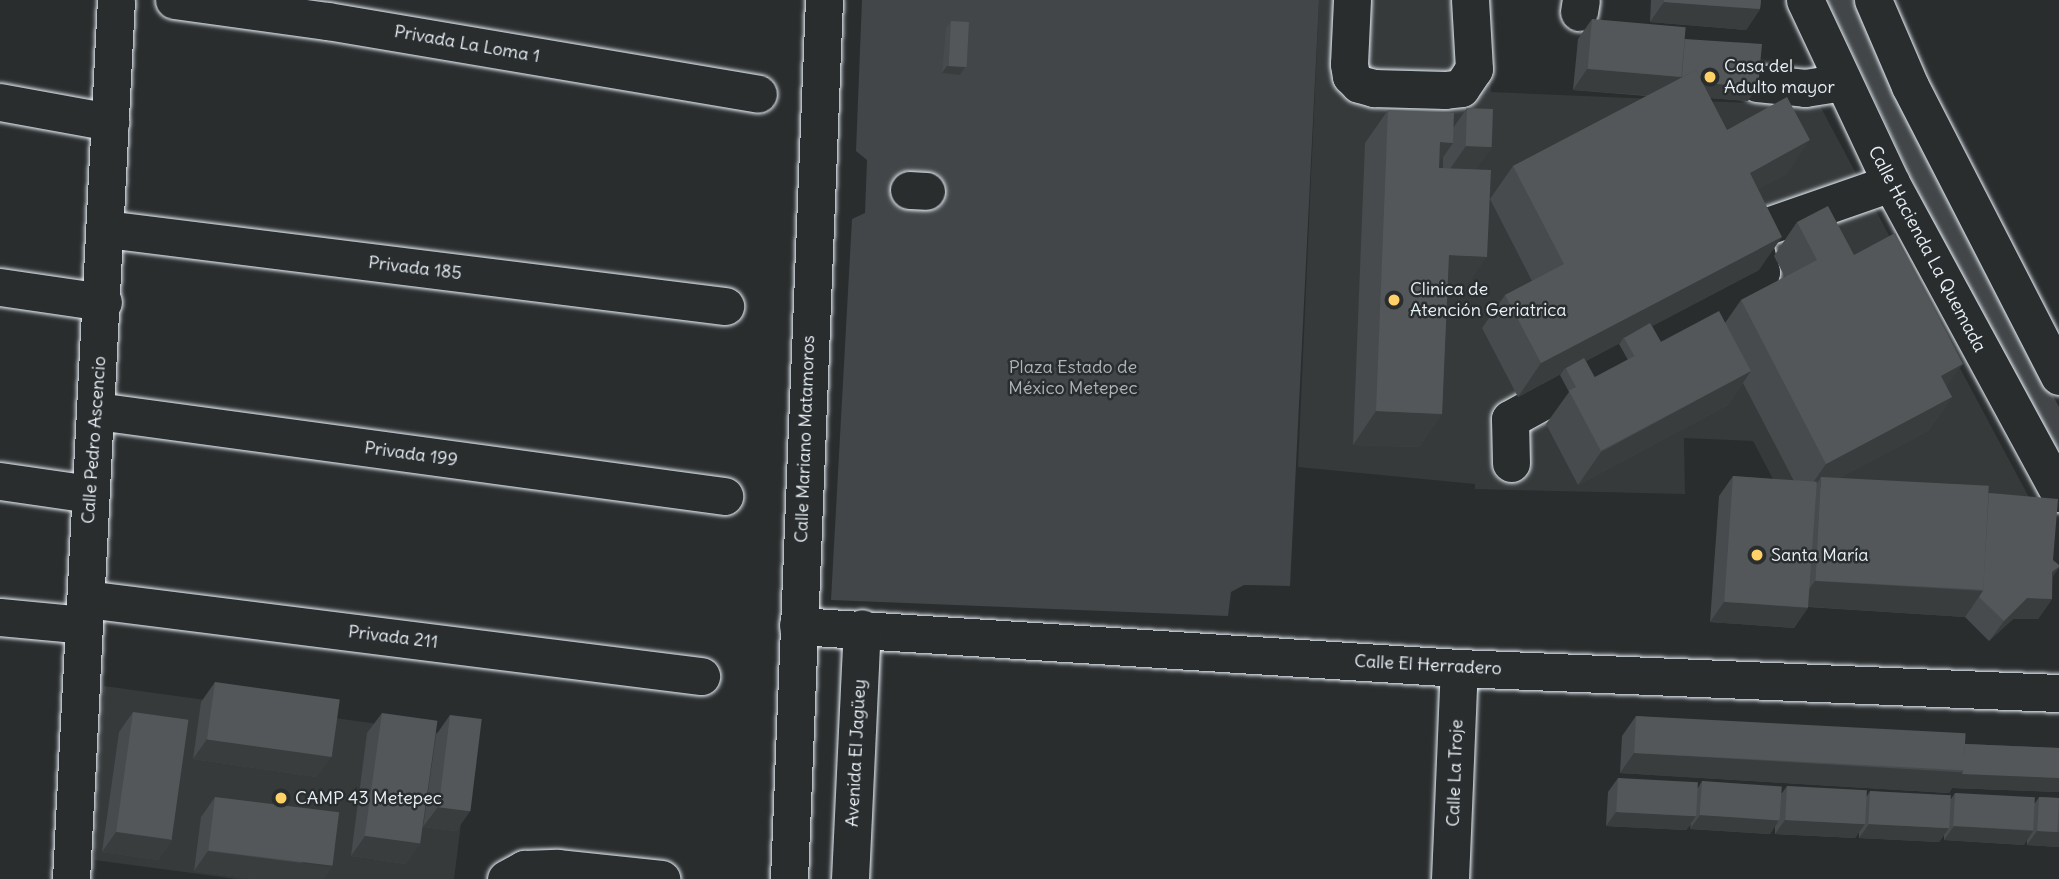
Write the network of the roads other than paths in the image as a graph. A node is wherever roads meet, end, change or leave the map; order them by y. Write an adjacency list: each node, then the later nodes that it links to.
1 (116, 0): 13 (street, Calle Pedro Ascencio)
2 (174, 0): 8 (street, Privada La Loma 1)
3 (824, 0): 28 (street, Calle Mariano Matamoros)
4 (1352, 0): 5 (street)
5 (1471, 0)
6 (1805, 0): 9 (street, Calle Hacienda La Quemada)
7 (1873, 0): 19 (street)
8 (328, 10): 11 (street, Privada La Loma 1)
9 (1842, 82): 10 (street); 14 (street, Calle Hacienda La Quemada)
10 (1757, 83)
11 (758, 93)
12 (0, 102): 13 (street)
13 (110, 122): 15 (street, Calle Pedro Ascencio)
14 (1891, 183): 21 (street); 23 (street, Calle Hacienda La Quemada)
15 (106, 229): 17 (street, Calle Pedro Ascencio); 18 (street, Privada 185)
16 (0, 287): 17 (street)
17 (103, 302): 20 (street, Calle Pedro Ascencio)
18 (725, 306)
19 (2059, 376)
20 (97, 411): 24 (street, Calle Pedro Ascencio); 25 (street, Privada 199)
21 (1511, 463)
22 (0, 481): 24 (street)
23 (2059, 492)
24 (90, 494): 26 (street, Calle Pedro Ascencio)
25 (724, 496)
26 (85, 612): 27 (street, Privada 211); 31 (street, Privada 211); 33 (street, Calle Pedro Ascencio)
27 (0, 617)
28 (798, 626): 29 (street, Calle El Herradero); 36 (street, Calle Mariano Matamoros)
29 (862, 628): 30 (street, Calle El Herradero); 37 (street, Avenida El Jagüey)
30 (1459, 668): 32 (street, Calle El Herradero); 38 (street, Calle La Troje)
31 (701, 676)
32 (2059, 693)
33 (71, 879)
34 (506, 879): 35 (street)
35 (661, 879)
36 (789, 879)
37 (850, 879)
38 (1450, 879)

